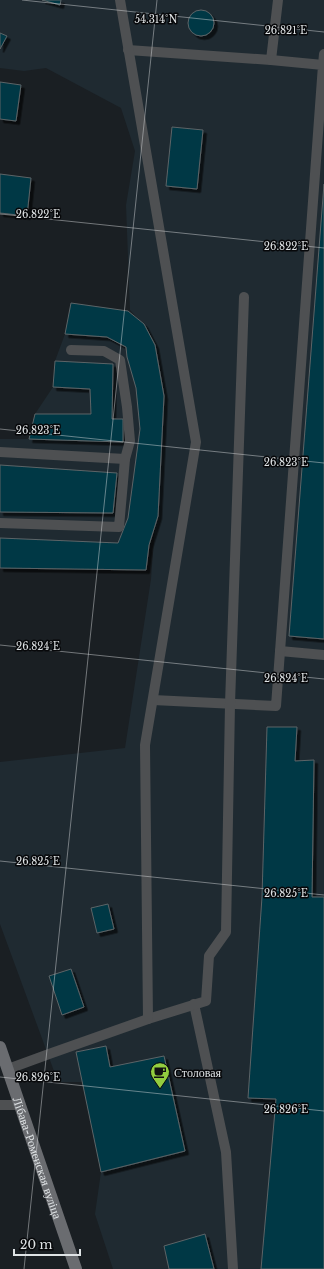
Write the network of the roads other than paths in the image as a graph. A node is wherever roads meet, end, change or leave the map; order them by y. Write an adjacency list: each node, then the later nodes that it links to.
1 (120, 0): 3 (lane)
2 (278, 0): 5 (lane)
3 (128, 50): 5 (lane); 14 (lane)
4 (324, 54): 6 (lane)
5 (271, 60): 6 (lane)
6 (323, 65): 12 (lane)
7 (244, 297): 15 (lane)
8 (71, 350): 10 (lane)
9 (0, 452): 10 (lane)
10 (125, 459): 11 (lane)
11 (0, 523)
12 (280, 651): 13 (lane); 15 (lane)
13 (324, 655)
14 (153, 700): 15 (lane); 17 (lane)
15 (230, 704): 16 (lane)
16 (194, 1004): 17 (lane); 23 (lane)
17 (148, 1019): 19 (lane)
18 (0, 1047): 19 (main road, Лібава-Роменская вуліца)
19 (8, 1069): 21 (main road, Лібава-Роменская вуліца)
20 (0, 1105): 21 (lane)
21 (20, 1105): 22 (main road, Лібава-Роменская вуліца)
22 (76, 1269)
23 (232, 1269)

